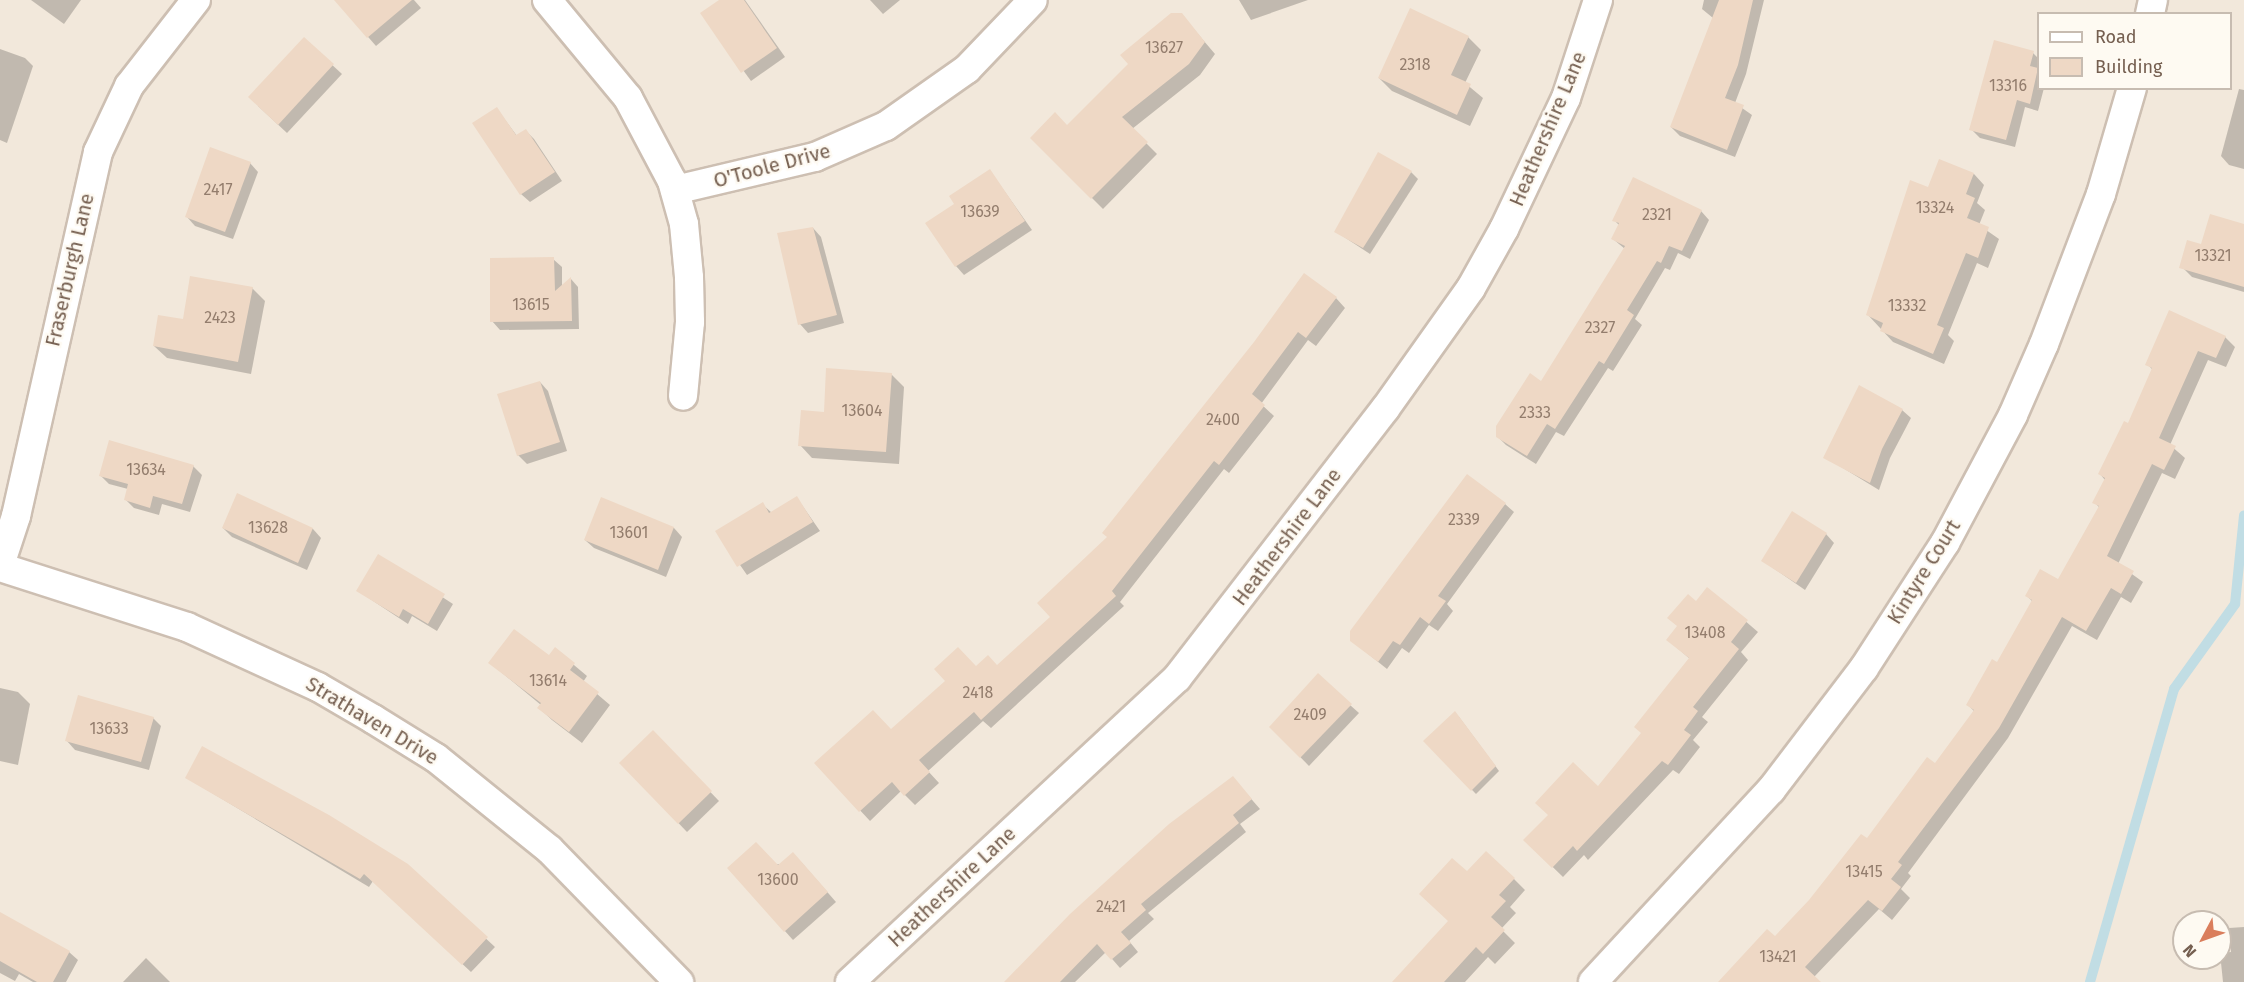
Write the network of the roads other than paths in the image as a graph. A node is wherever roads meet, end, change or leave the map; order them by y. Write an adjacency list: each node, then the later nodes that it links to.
1 (196, 0): 8 (street, Fraserburgh Lane)
2 (547, 0): 6 (street)
3 (1033, 0): 6 (street, O'Toole Drive)
4 (1598, 0): 10 (street, Heathershire Lane)
5 (2131, 90): 11 (street, Kintyre Court)
6 (675, 190): 7 (street)
7 (683, 396)
8 (0, 566): 9 (street, Strathaven Drive)
9 (678, 982)
10 (850, 982)
11 (1593, 982)

